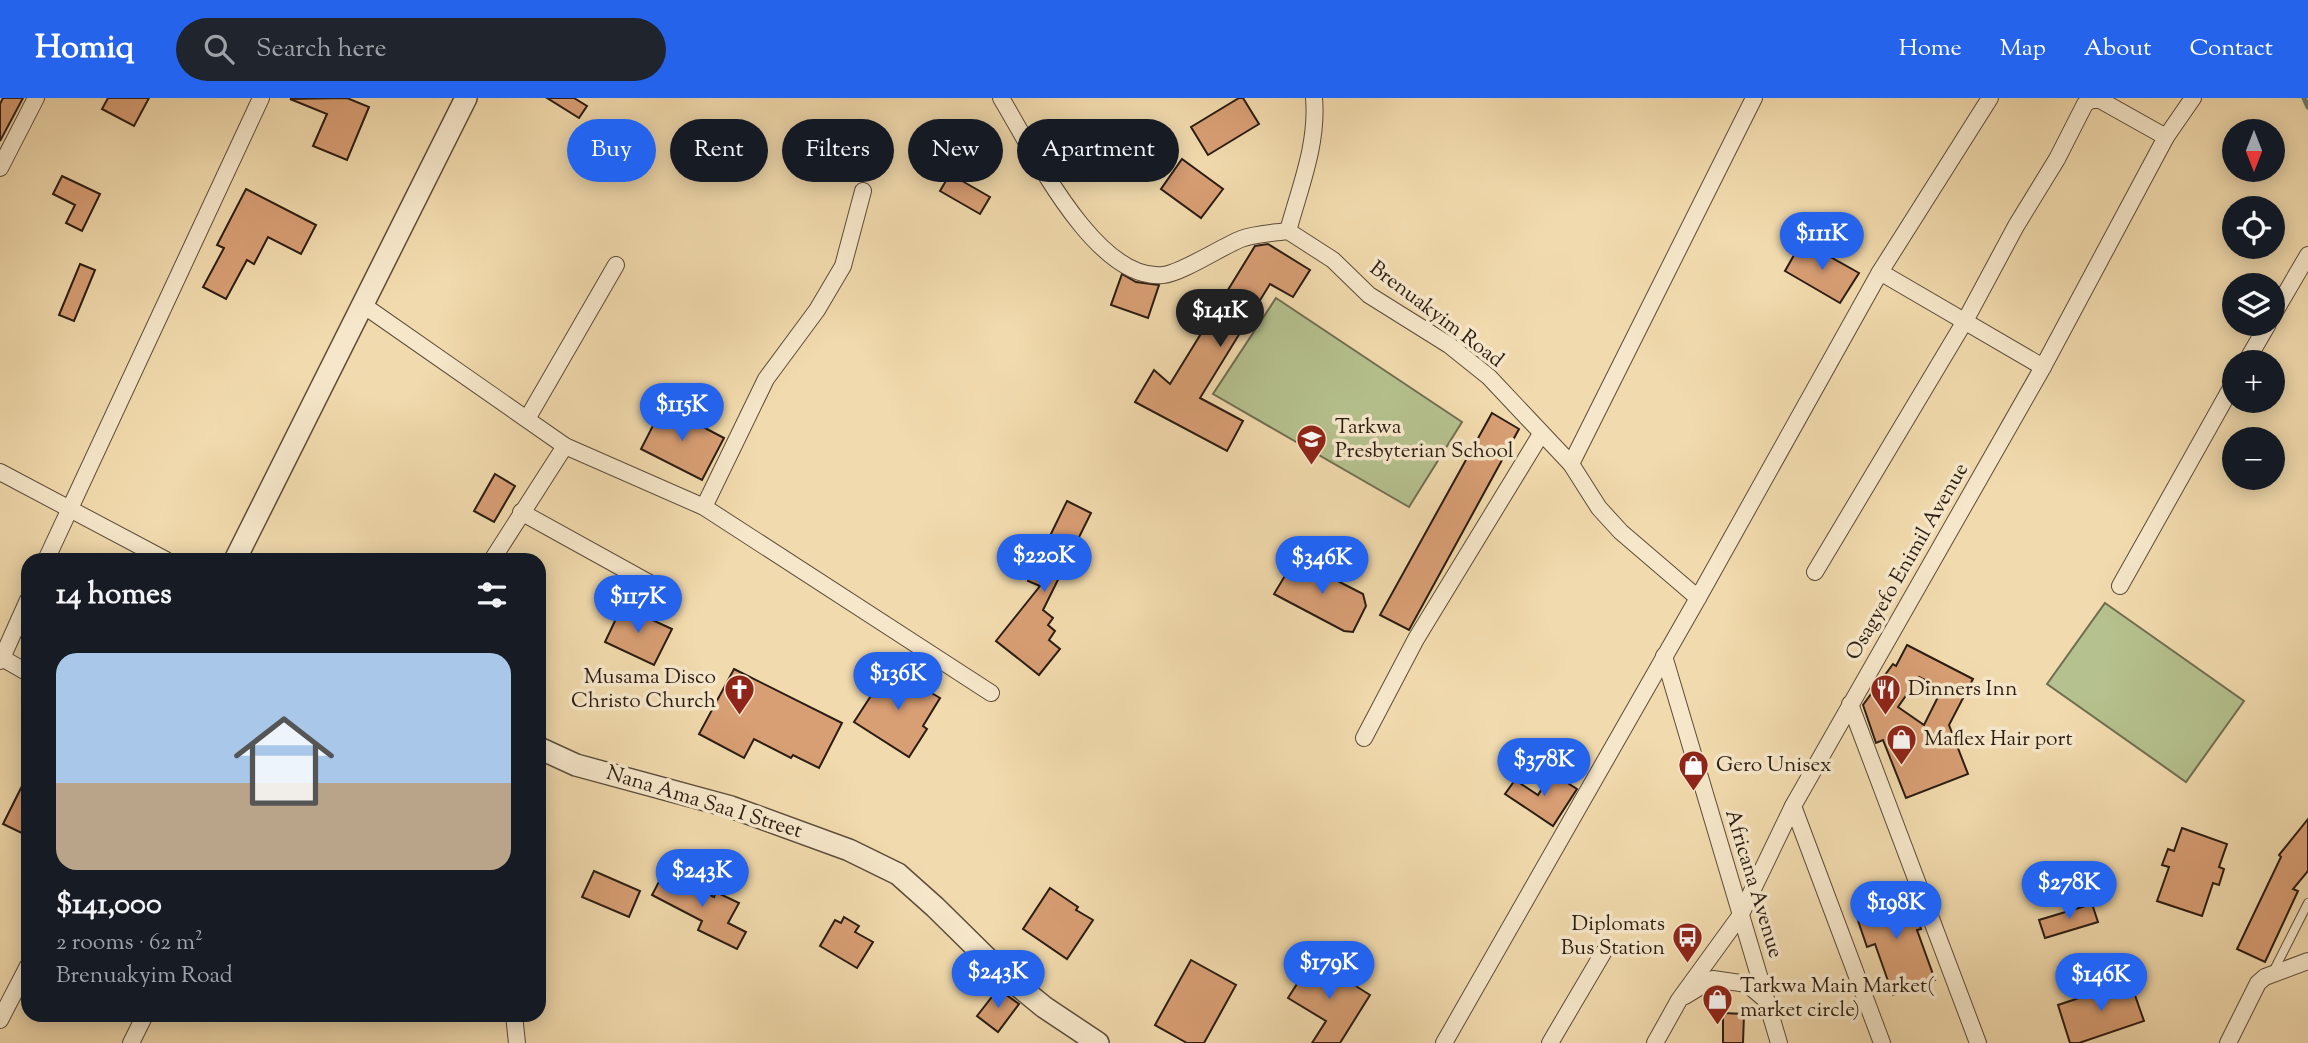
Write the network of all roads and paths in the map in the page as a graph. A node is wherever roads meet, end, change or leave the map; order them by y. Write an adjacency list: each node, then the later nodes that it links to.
1 (36, 98): 10 (street)
2 (261, 98): 27 (street)
3 (466, 98): 17 (street)
4 (1001, 98): 12 (street)
5 (1314, 98): 12 (street)
6 (1754, 98): 24 (street)
7 (1990, 98): 15 (street)
8 (2193, 98): 9 (street, Osagyefo Enimil Avenue)
9 (2166, 137): 18 (street); 19 (street, Osagyefo Enimil Avenue)
10 (0, 168)
11 (863, 191): 26 (street)
12 (1288, 231): 22 (street, Brenuakyim Road)
13 (2308, 255): 16 (street)
14 (617, 265): 21 (street)
15 (1880, 272): 18 (street); 36 (street)
16 (2285, 294)
17 (363, 305): 21 (street); 31 (street)
18 (1965, 321): 19 (street); 33 (street)
19 (2043, 367): 42 (street, Osagyefo Enimil Avenue)
20 (2222, 404): 34 (street)
21 (527, 419): 23 (street)
22 (1541, 434): 24 (street, Brenuakyim Road); 43 (street)
23 (565, 446): 26 (street); 28 (street)
24 (1571, 464): 36 (street, Brenuakyim Road)
25 (0, 472): 27 (street)
26 (704, 507): 41 (street)
27 (69, 509): 29 (street); 30 (street)
28 (521, 512): 32 (street); 35 (street)
29 (49, 553)
30 (153, 553)
31 (239, 553)
32 (496, 553)
33 (1815, 572)
34 (2120, 586)
35 (662, 590)
36 (1698, 598): 38 (street)
37 (21, 615): 39 (street)
38 (1664, 656): 47 (street, Africana Avenue); 60 (street)
39 (1, 659): 40 (street)
40 (21, 669)
41 (991, 693)
42 (1850, 704): 45 (street, Osagyefo Enimil Avenue); 65 (street)
43 (1364, 738)
44 (546, 751): 59 (street, Nana Ama Saa I Street)
45 (1793, 806): 47 (street, Osagyefo Enimil Avenue); 64 (street)
46 (2308, 903): 50 (lane)
47 (1740, 916): 52 (street, Osagyefo Enimil Avenue); 53 (street, Africana Avenue)
48 (1603, 953): 61 (street)
49 (2308, 961): 50 (street)
50 (2272, 974): 66 (street)
51 (21, 979): 54 (street)
52 (1679, 1000): 53 (street); 62 (street, Osagyefo Enimil Avenue)
53 (1766, 1000): 63 (street, Africana Avenue)
54 (0, 1020)
55 (142, 1022): 57 (street)
56 (515, 1022): 58 (street)
57 (131, 1043)
58 (517, 1043)
59 (1098, 1043)
60 (1444, 1043)
61 (1550, 1043)
62 (1655, 1043)
63 (1779, 1043)
64 (1882, 1043)
65 (1978, 1043)
66 (2228, 1043)

